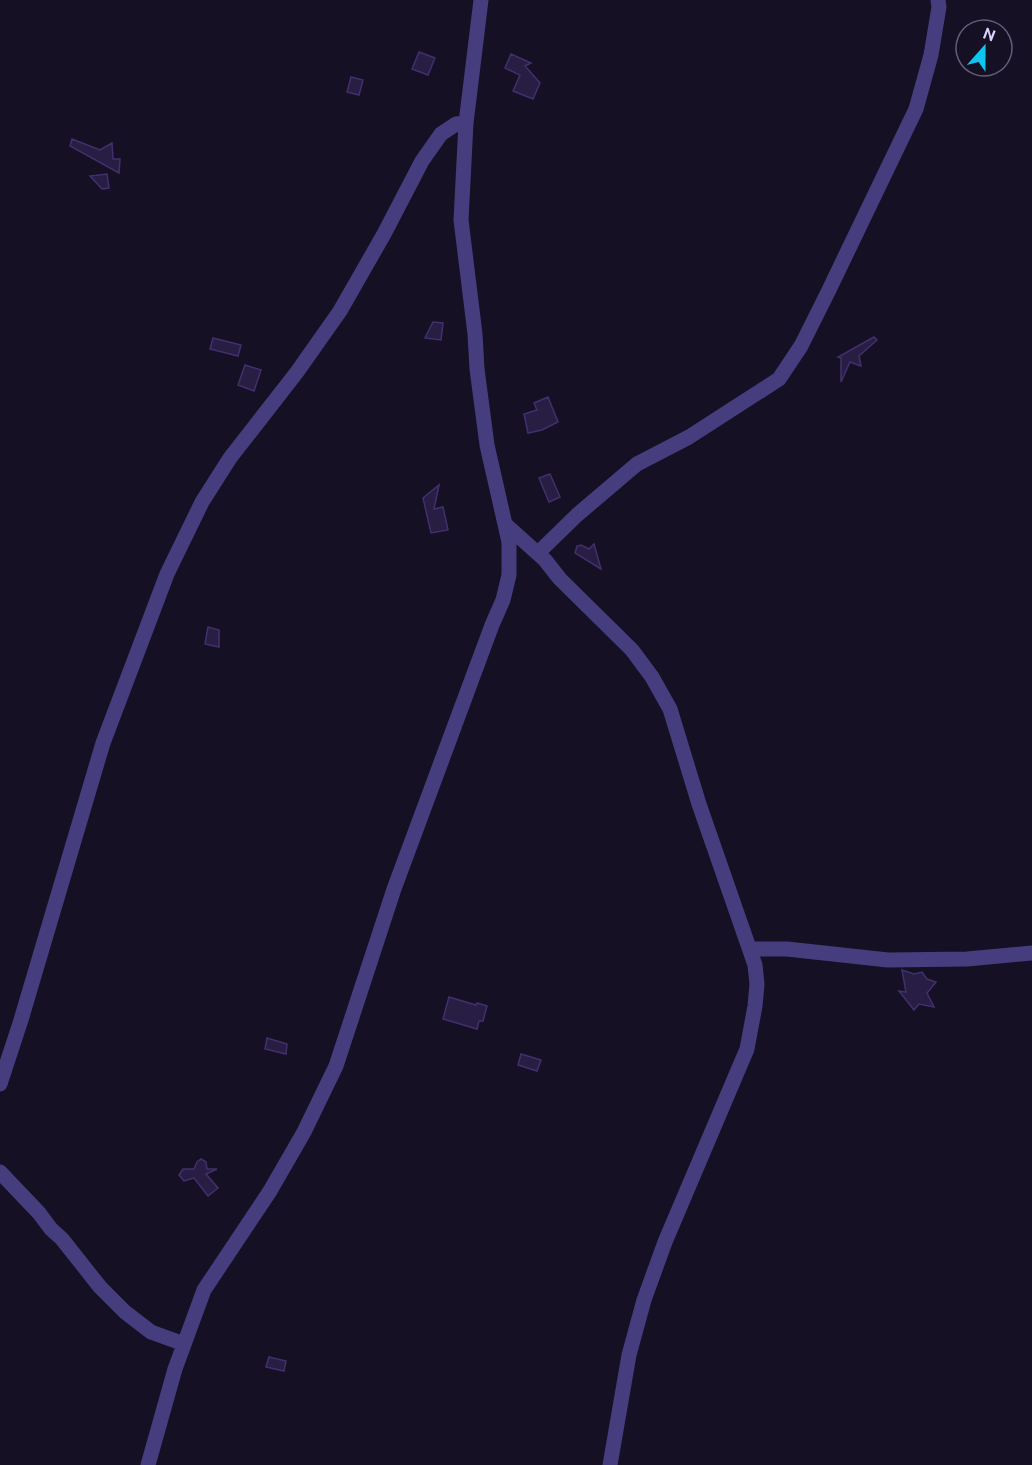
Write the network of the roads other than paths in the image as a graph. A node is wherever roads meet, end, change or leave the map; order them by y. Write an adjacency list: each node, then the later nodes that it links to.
1 (481, 0): 3 (street)
2 (938, 0): 5 (street)
3 (466, 123): 4 (street); 8 (street)
4 (505, 524): 5 (street); 10 (street)
5 (538, 553): 6 (street)
6 (750, 949): 7 (street); 12 (street)
7 (1032, 953)
8 (0, 1084)
9 (0, 1172): 10 (street)
10 (184, 1344): 11 (street)
11 (148, 1465)
12 (610, 1465)

